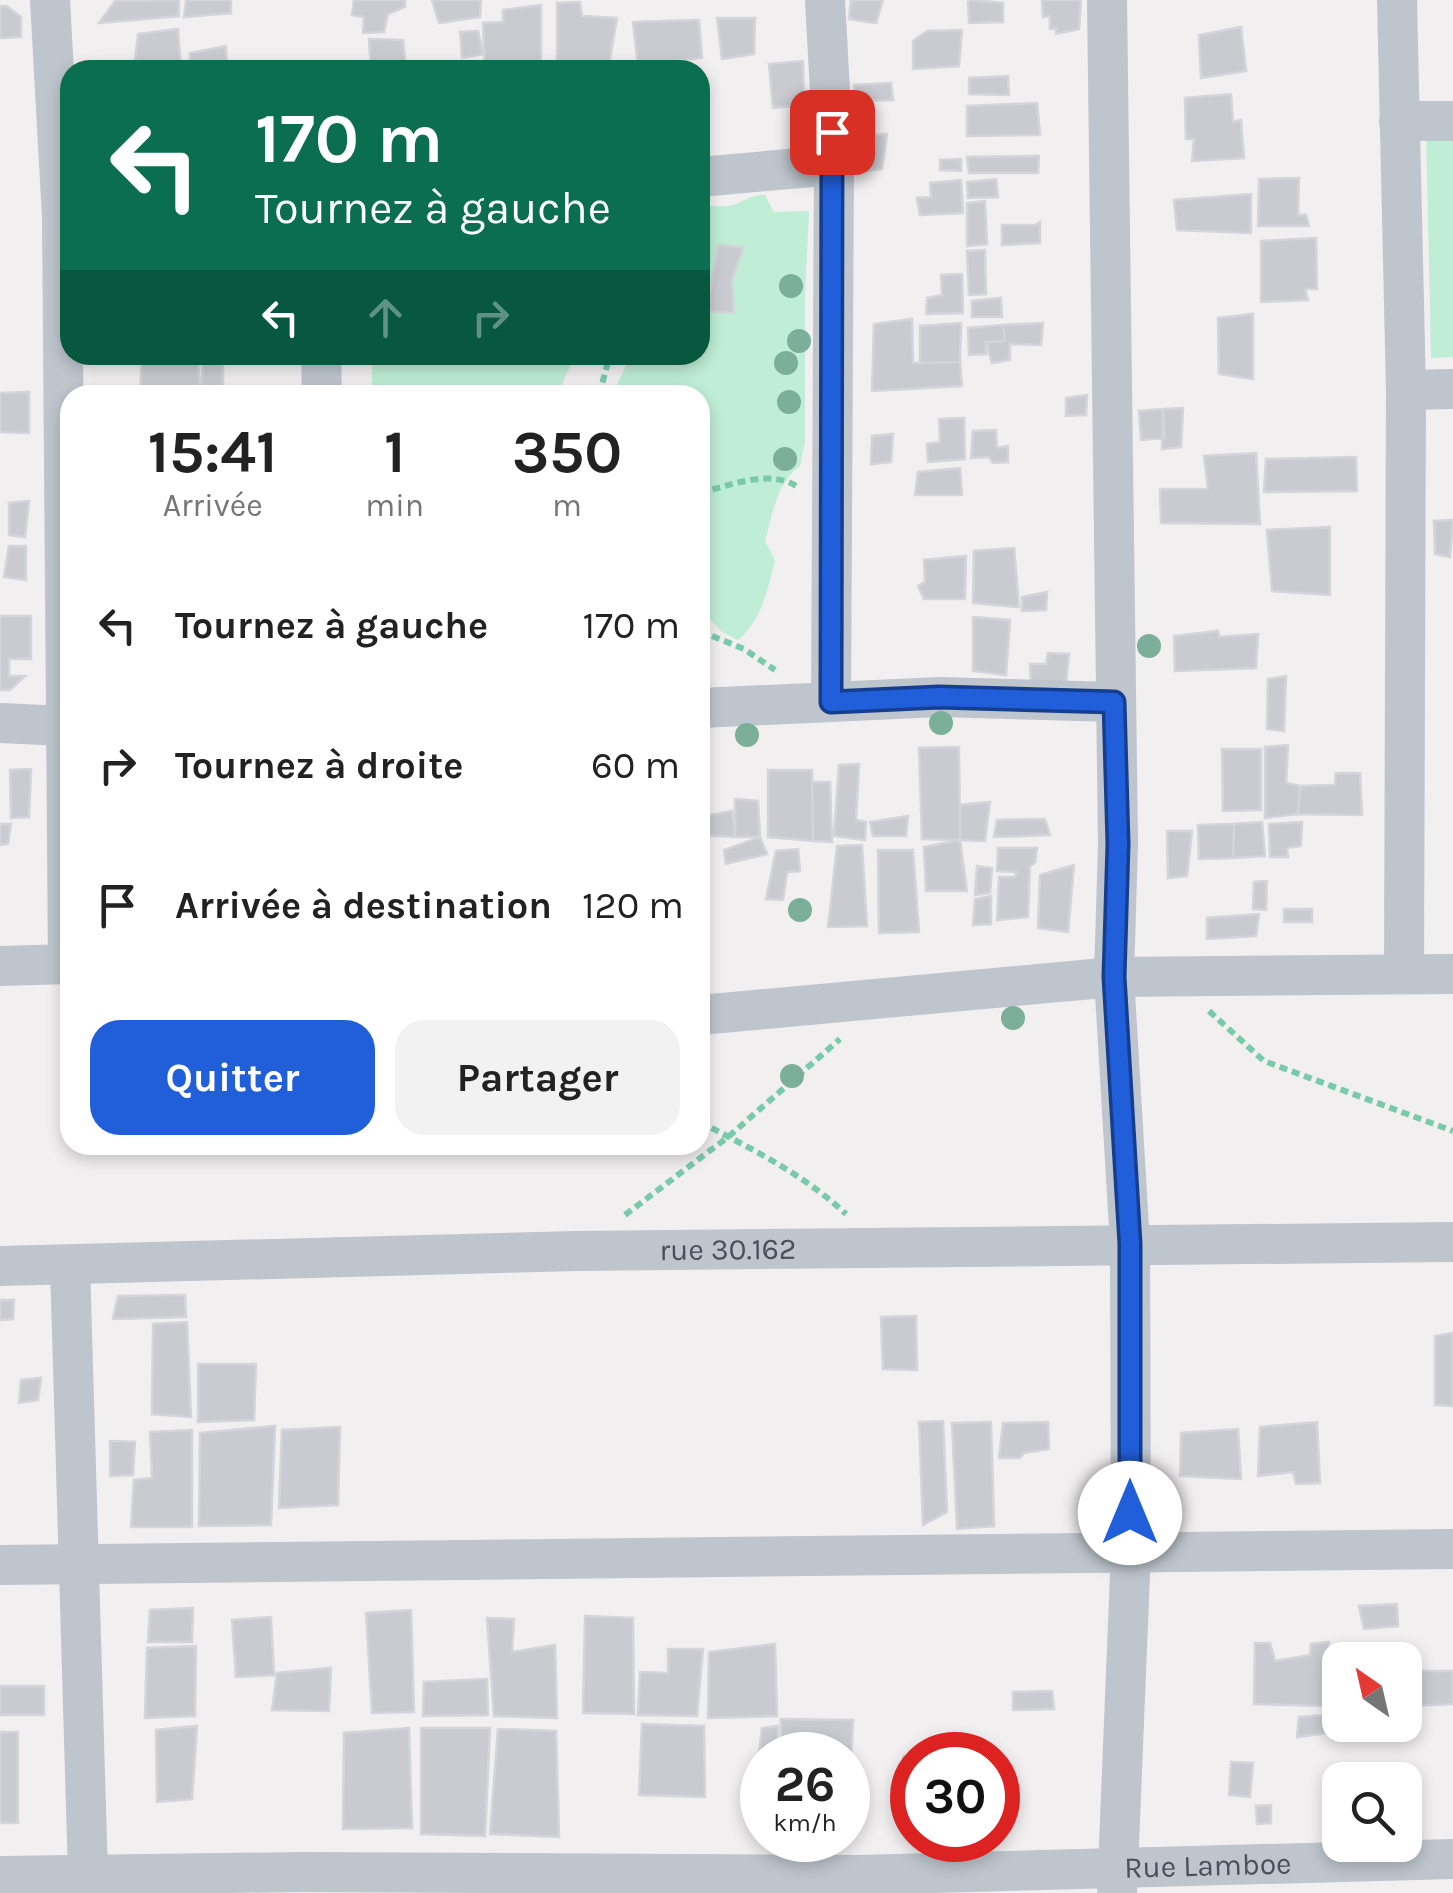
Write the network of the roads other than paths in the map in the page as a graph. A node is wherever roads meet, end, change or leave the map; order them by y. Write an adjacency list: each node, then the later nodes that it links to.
1 (50, 0): 7 (street)
2 (825, 0): 8 (street)
3 (1107, 0): 13 (street)
4 (1398, 0): 6 (street)
5 (1453, 121): 6 (street)
6 (1400, 122): 11 (street)
7 (60, 136)
8 (834, 165): 9 (street); 12 (street)
9 (710, 176)
10 (1453, 389): 11 (street)
11 (1406, 390): 19 (street)
12 (831, 702): 13 (street); 14 (street)
13 (1114, 702): 21 (street)
14 (710, 708)
15 (0, 723): 16 (street)
16 (60, 726)
17 (60, 964): 18 (street)
18 (0, 966)
19 (1404, 974): 20 (street); 21 (street)
20 (1453, 974)
21 (1114, 977): 22 (street); 24 (street)
22 (710, 1014)
23 (1453, 1242): 24 (street, rue 30.162)
24 (1130, 1244): 25 (street, rue 30.162); 28 (street)
25 (70, 1265): 26 (street, rue 30.162); 30 (street)
26 (0, 1266)
27 (1453, 1549): 28 (street)
28 (1131, 1551): 30 (street); 35 (street)
29 (0, 1565): 30 (street)
30 (78, 1565): 32 (street)
31 (1453, 1859): 34 (street, Rue Lamboe)
32 (88, 1875): 33 (street, Rue Lamboe); 36 (street, Rue Lamboe)
33 (0, 1876)
34 (1395, 1876): 35 (street, Rue Lamboe)
35 (1117, 1880): 38 (street, Rue Lamboe)
36 (302, 1882): 37 (street, Rue Lamboe)
37 (575, 1882): 38 (street, Rue Lamboe)
38 (858, 1884)

